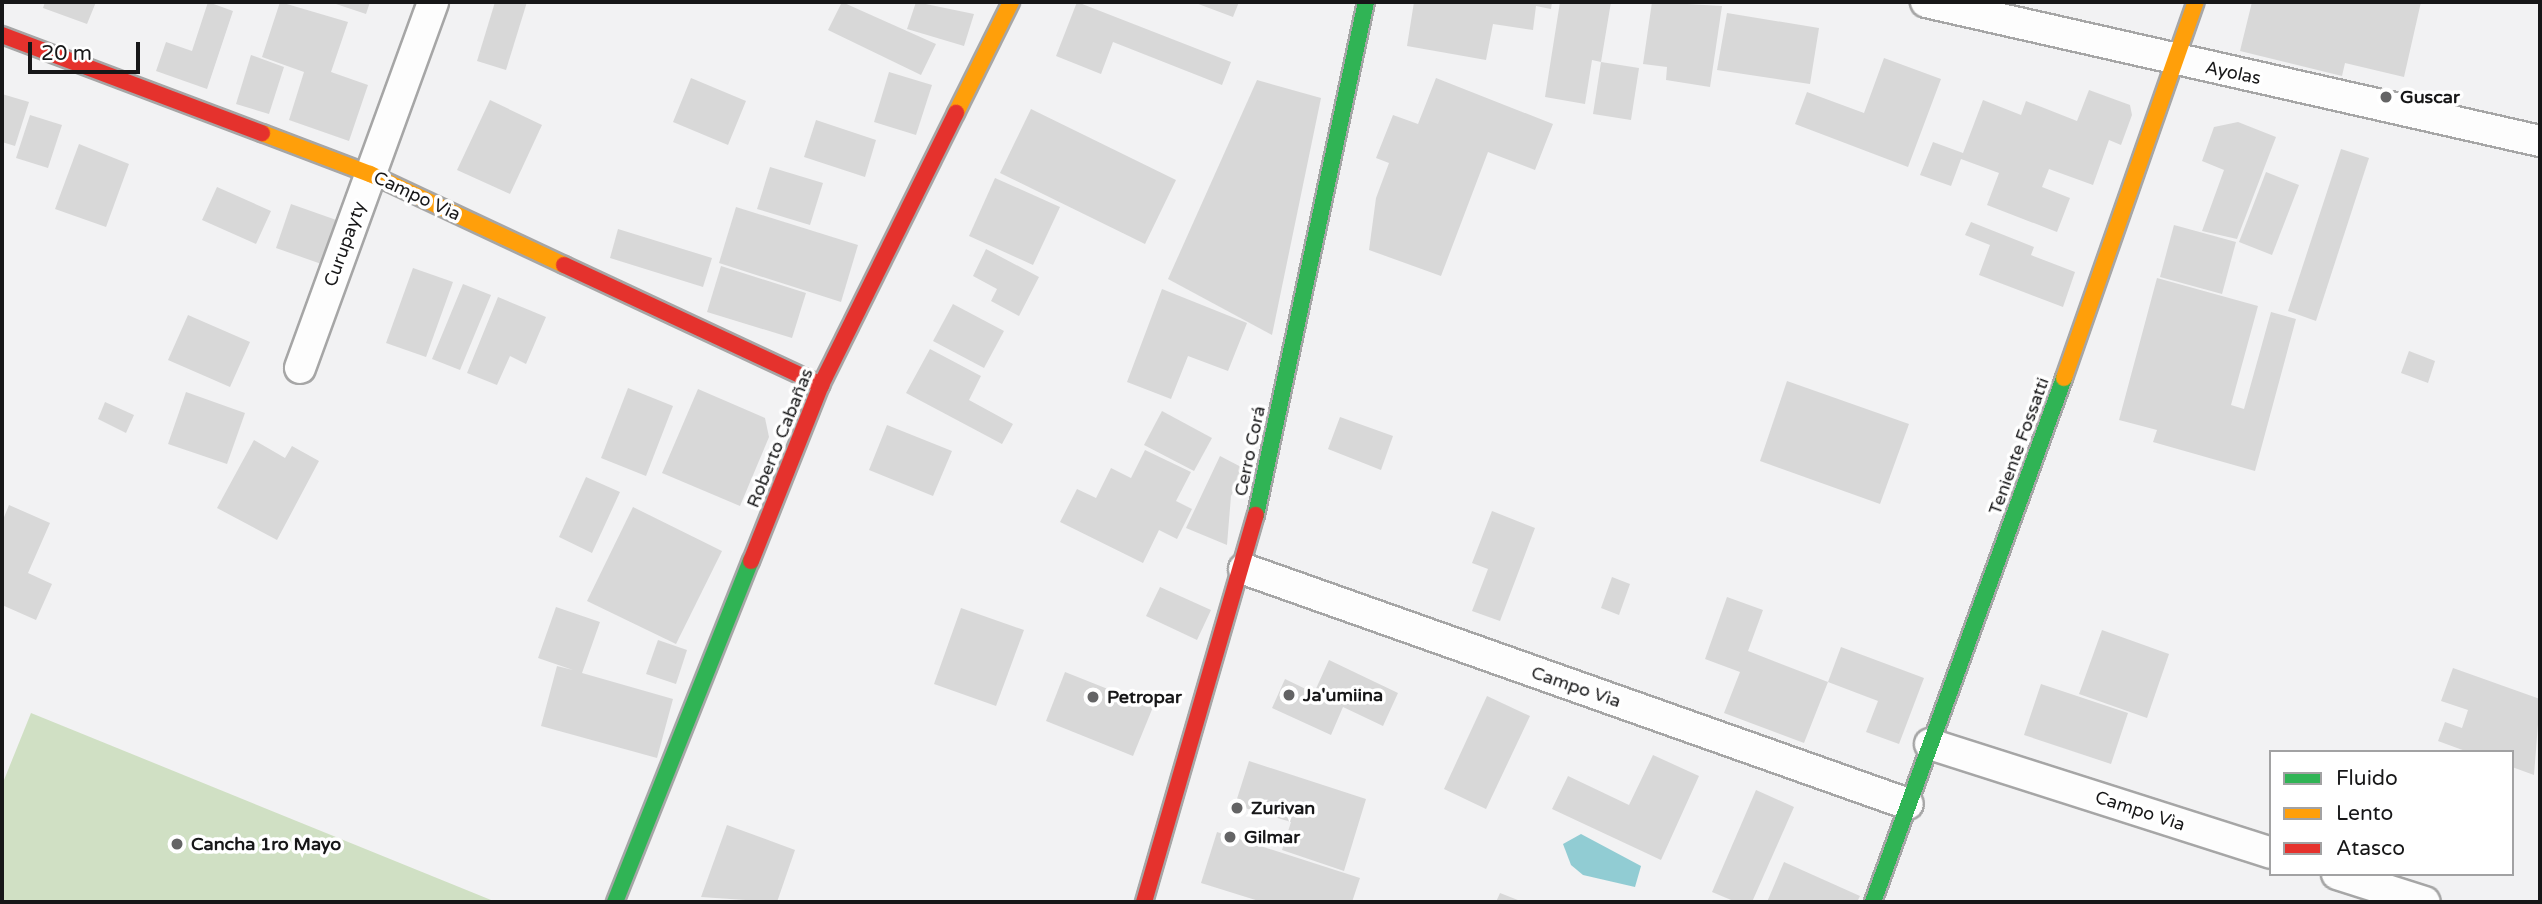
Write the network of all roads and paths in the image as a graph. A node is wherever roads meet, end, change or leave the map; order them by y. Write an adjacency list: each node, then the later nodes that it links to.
1 (433, 2): 9 (street, Curupayty)
2 (1011, 2): 11 (street, Roberto Cabañas)
3 (1366, 2): 12 (street, Cerro Corá)
4 (1926, 2): 7 (street, Ayolas)
5 (2196, 2): 7 (street, Teniente Fossatti)
6 (2, 35): 9 (street, Campo Vìa)
7 (2180, 62): 8 (street, Ayolas); 13 (street, Teniente Fossatti)
8 (2540, 141)
9 (370, 174): 10 (street, Curupayty); 11 (street, Campo Vìa)
10 (300, 368)
11 (821, 385): 17 (street, Roberto Cabañas)
12 (1244, 569): 14 (street, Campo Vìa); 18 (street, Cerro Corá)
13 (1930, 744): 14 (street, Teniente Fossatti); 15 (street, Campo Vìa)
14 (1908, 804): 19 (street, Teniente Fossatti)
15 (2269, 852)
16 (2343, 876): 20 (street)
17 (615, 902)
18 (1144, 902)
19 (1873, 902)
20 (2425, 902)

